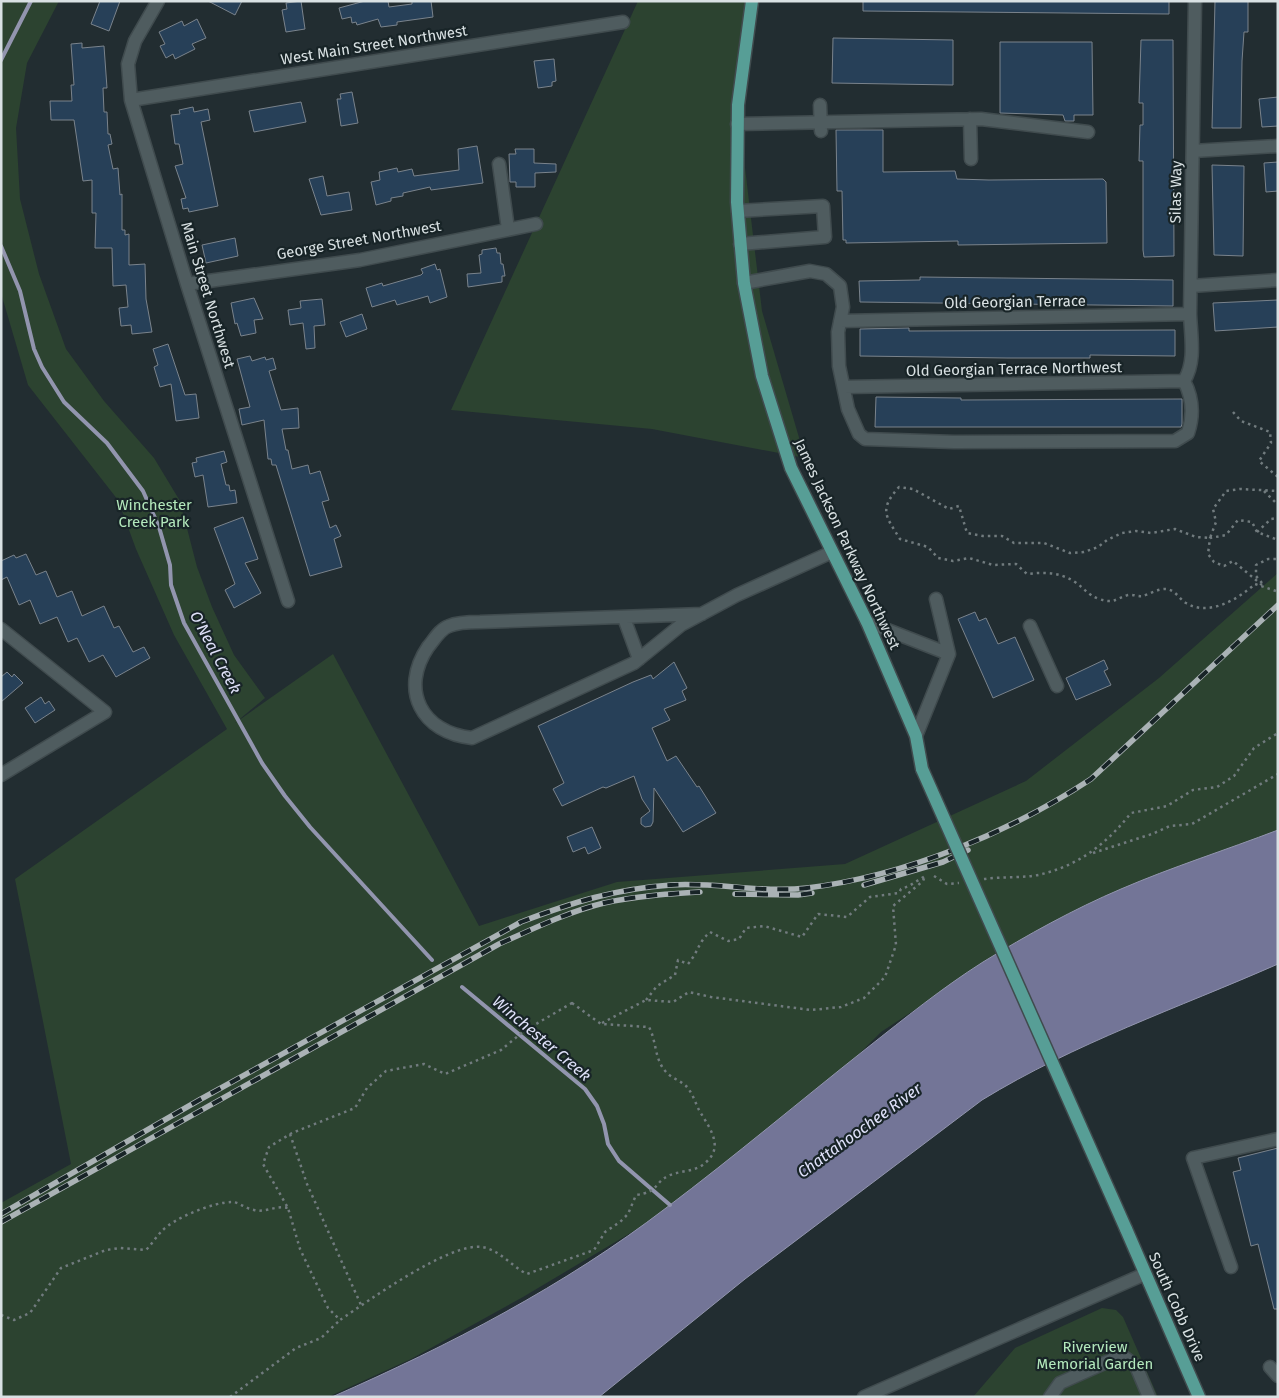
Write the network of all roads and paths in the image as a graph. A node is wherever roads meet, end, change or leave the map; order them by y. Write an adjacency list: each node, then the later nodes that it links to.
1 (158, 1): 5 (street, Main Street Northwest)
2 (752, 1): 8 (main road, James Jackson Parkway Northwest)
3 (1195, 1): 12 (street, Silas Way)
4 (623, 22): 5 (street, West Main Street Northwest)
5 (131, 100): 21 (street, Main Street Northwest)
6 (820, 105): 9 (street)
7 (970, 119): 9 (street); 10 (street); 13 (street)
8 (737, 124): 9 (street); 15 (main road, James Jackson Parkway Northwest)
9 (820, 126)
10 (1088, 132)
11 (1278, 146): 12 (street)
12 (1193, 151): 22 (street, Silas Way)
13 (971, 159)
14 (499, 164): 17 (street)
15 (738, 211): 18 (main road, James Jackson Parkway Northwest); 18 (street)
16 (536, 224): 17 (street, George Street Northwest)
17 (508, 229): 21 (street, George Street Northwest)
18 (740, 244): 20 (main road, James Jackson Parkway Northwest)
19 (1278, 280): 22 (street)
20 (744, 283): 24 (street); 36 (main road, James Jackson Parkway Northwest)
21 (187, 284): 41 (street, Main Street Northwest)
22 (1191, 286): 23 (street, Silas Way)
23 (1190, 314): 24 (street, Old Georgian Terrace); 25 (street, Silas Way)
24 (840, 321): 26 (street)
25 (1184, 382): 26 (street, Old Georgian Terrace Northwest); 26 (street)
26 (844, 387)
27 (1232, 412): 28 (path)
28 (1278, 477)
29 (1264, 491): 30 (path); 31 (path); 34 (path)
30 (1278, 491)
31 (1278, 505)
32 (1278, 518): 33 (path)
33 (1257, 532): 34 (path); 35 (path)
34 (1210, 538): 38 (path); 38 (path)
35 (1278, 540)
36 (832, 552): 42 (street); 44 (main road, James Jackson Parkway Northwest)
37 (1278, 559): 38 (path)
38 (1264, 586): 39 (path)
39 (1276, 591)
40 (936, 599): 47 (street)
41 (288, 601)
42 (702, 614): 43 (street); 48 (street)
43 (624, 618): 48 (street); 48 (street)
44 (867, 622): 47 (street); 51 (main road, James Jackson Parkway Northwest)
45 (1030, 626): 49 (street)
46 (1, 629): 54 (street)
47 (949, 654): 51 (street)
48 (639, 659)
49 (1057, 686)
50 (1278, 733): 55 (path)
51 (916, 736): 52 (main road, James Jackson Parkway Northwest)
52 (922, 769): 65 (main road, South Cobb Drive, bridge)
53 (1278, 774): 55 (path)
54 (1, 775)
55 (1092, 853): 57 (path)
56 (934, 876): 58 (path)
57 (990, 878)
58 (947, 884)
59 (646, 1000): 59 (path); 60 (path)
60 (601, 1024): 61 (path); 66 (path)
61 (290, 1134): 63 (path); 66 (path)
62 (1278, 1139): 64 (street)
63 (288, 1208): 67 (path); 68 (path)
64 (1232, 1267)
65 (1145, 1274): 70 (street); 73 (main road, South Cobb Drive)
66 (361, 1305): 68 (path)
67 (1, 1315)
68 (340, 1320): 69 (path)
69 (230, 1397)
70 (864, 1397)
71 (1050, 1397): 72 (street)
72 (1149, 1397)
73 (1199, 1397)

